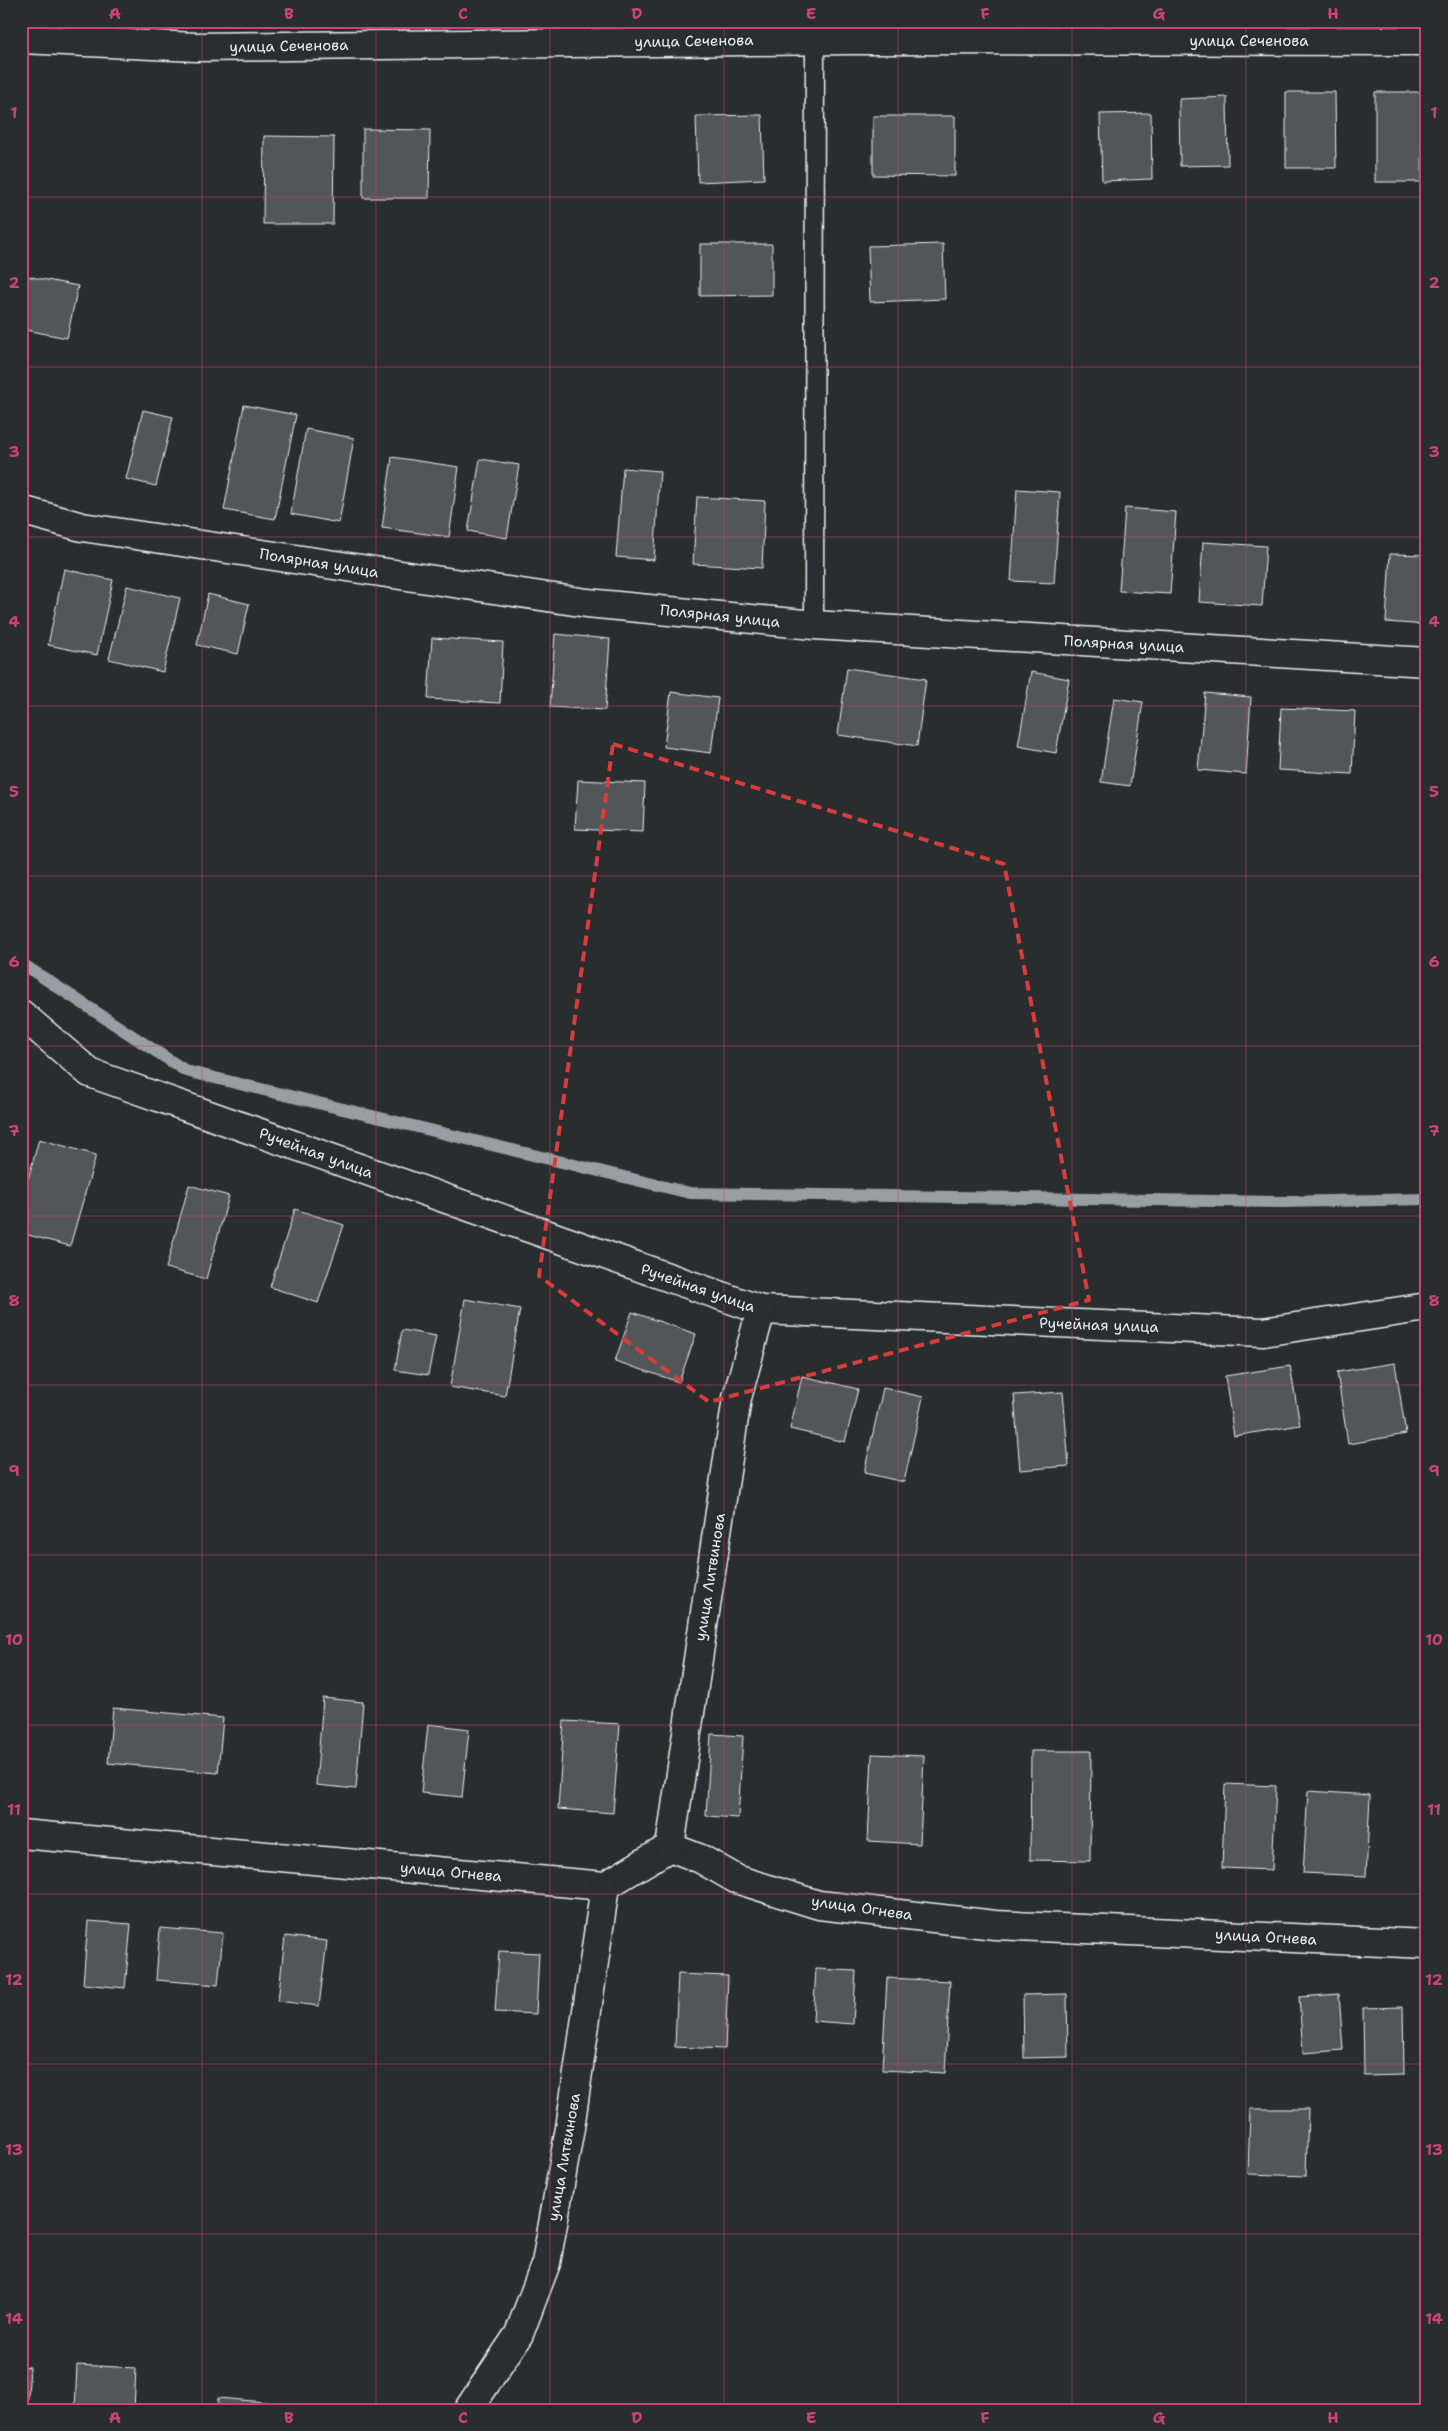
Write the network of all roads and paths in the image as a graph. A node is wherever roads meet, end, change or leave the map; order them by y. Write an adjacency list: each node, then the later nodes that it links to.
1 (21, 39): 2 (street, улица Сеченова)
2 (815, 40): 3 (street, улица Сеченова); 5 (lane)
3 (1427, 41)
4 (21, 510): 5 (street, Полярная улица)
5 (814, 625): 6 (street, Полярная улица)
6 (1427, 662)
7 (21, 1014): 9 (street, Ручейная улица)
8 (1427, 1307): 9 (street, Ручейная улица)
9 (760, 1310): 11 (street, улица Литвинова)
10 (21, 1834): 12 (street, улица Огнева)
11 (670, 1847): 12 (street); 13 (street, улица Огнева)
12 (604, 1886): 14 (street, улица Литвинова)
13 (1427, 1944)
14 (468, 2410)

